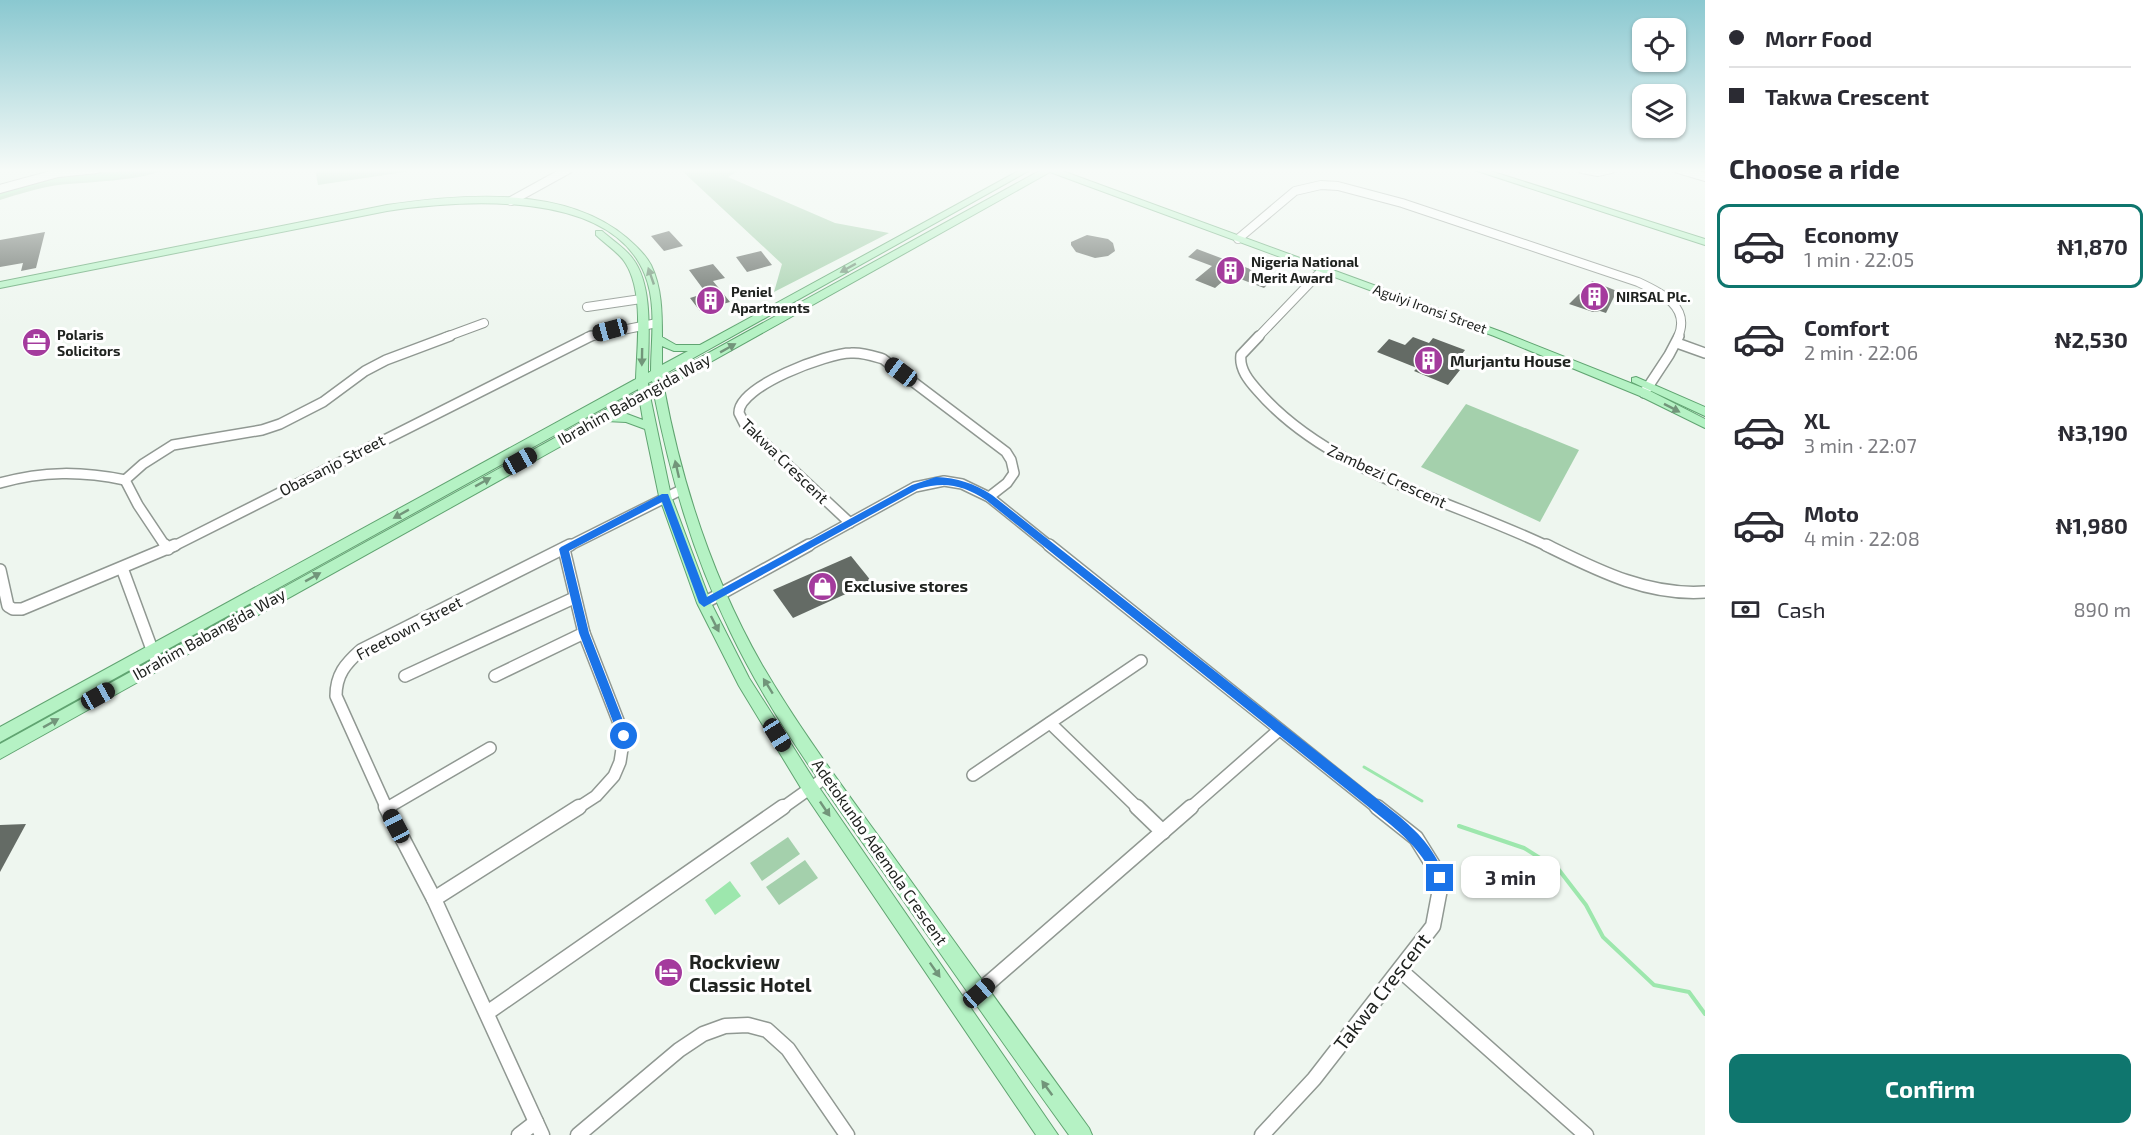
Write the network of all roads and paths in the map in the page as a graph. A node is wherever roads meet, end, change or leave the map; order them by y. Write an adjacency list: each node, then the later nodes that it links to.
1 (317, 222): 17 (main road, Adetokunbo Ademola Crescent)
2 (339, 222): 18 (main road, Adetokunbo Ademola Crescent)
3 (571, 222): 19 (main road, Adetokunbo Ademola Crescent)
4 (594, 222): 22 (main road, Adetokunbo Ademola Crescent, one-way to 4)
5 (932, 222): 26 (main road, Ibrahim Babangida Way, one-way to 26)
6 (951, 222): 28 (main road, Ibrahim Babangida Way, one-way to 6)
7 (1201, 222): 14 (main road, Aguiyi Ironsi Street)
8 (1206, 222): 14 (main road, Aguiyi Ironsi Street)
9 (1258, 222): 14 (street)
10 (1454, 222): 25 (street)
11 (1642, 222): 15 (main road)
12 (1673, 222): 13 (main road)
13 (1705, 232)
14 (1241, 236): 16 (main road, Aguiyi Ironsi Street)
15 (1705, 242)
16 (1325, 267): 30 (main road, Aguiyi Ironsi Street); 40 (street, Zambezi Crescent)
17 (0, 285)
18 (0, 290)
19 (641, 298): 20 (street); 23 (main road, Adetokunbo Ademola Crescent)
20 (587, 307)
21 (484, 323): 35 (street)
22 (657, 323): 23 (street, Obasanjo Street); 24 (main road, Adetokunbo Ademola Crescent)
23 (643, 325): 29 (main road, Adetokunbo Ademola Crescent, one-way to 29); 42 (street, Obasanjo Street)
24 (657, 339): 26 (main road); 28 (main road, Adetokunbo Ademola Crescent)
25 (1677, 343): 27 (street); 30 (street)
26 (708, 346): 28 (main road, Ibrahim Babangida Way)
27 (1705, 352)
28 (658, 380): 29 (main road, Ibrahim Babangida Way); 37 (main road, Adetokunbo Ademola Crescent, one-way to 28)
29 (643, 388): 32 (main road, Ibrahim Babangida Way); 34 (main road, Adetokunbo Ademola Crescent); 53 (main road, Ibrahim Babangida Way, one-way to 53)
30 (1646, 389): 31 (main road, Aguiyi Ironsi Street); 33 (main road, Aguiyi Ironsi Street, one-way to 33)
31 (1705, 412)
32 (600, 418): 34 (main road); 55 (main road, Ibrahim Babangida Way, one-way to 32)
33 (1705, 424)
34 (650, 427): 38 (main road, Adetokunbo Ademola Crescent)
35 (125, 480): 36 (street); 42 (street)
36 (0, 483)
37 (681, 490): 38 (street, Freetown Street); 47 (main road, Adetokunbo Ademola Crescent)
38 (665, 496): 43 (street, Freetown Street); 50 (main road, Adetokunbo Ademola Crescent)
39 (989, 497): 41 (street, Takwa Crescent); 41 (street, Takwa Crescent); 59 (street, Takwa Crescent)
40 (1485, 521): 46 (street, Zambezi Crescent); 48 (street, Zambezi Crescent)
41 (850, 523): 47 (street, Takwa Crescent)
42 (168, 549): 44 (street, Obasanjo Street)
43 (564, 549): 49 (street); 66 (street, Freetown Street)
44 (122, 568): 51 (street, Obasanjo Street); 53 (street)
45 (0, 570): 51 (street, Obasanjo Street)
46 (1705, 592)
47 (720, 595): 50 (street, Takwa Crescent); 64 (main road, Adetokunbo Ademola Crescent, one-way to 47)
48 (1705, 597)
49 (574, 598): 52 (street); 56 (street)
50 (704, 603): 65 (main road, Adetokunbo Ademola Crescent, one-way to 65)
51 (4, 609)
52 (584, 633): 57 (street); 68 (street)
53 (154, 649): 55 (street); 60 (main road, Ibrahim Babangida Way)
54 (1141, 661): 58 (street)
55 (157, 663): 62 (main road, Ibrahim Babangida Way, one-way to 55)
56 (405, 676)
57 (495, 676)
58 (1050, 723): 63 (street); 67 (street)
59 (1279, 730): 67 (street); 69 (street, Takwa Crescent)
60 (0, 735)
61 (490, 748): 66 (street)
62 (0, 752)
63 (973, 775)
64 (826, 777): 65 (street); 70 (main road, Adetokunbo Ademola Crescent)
65 (810, 788): 71 (main road, Adetokunbo Ademola Crescent, one-way to 71); 72 (street)
66 (387, 808): 68 (street, Freetown Street)
67 (1163, 832): 70 (street)
68 (434, 899): 72 (street, Freetown Street)
69 (1400, 970): 79 (street, Takwa Crescent); 80 (street)
70 (979, 993): 71 (street); 78 (main road, Adetokunbo Ademola Crescent, one-way to 70)
71 (961, 1007): 77 (main road, Adetokunbo Ademola Crescent)
72 (487, 1013): 73 (street, Freetown Street)
73 (539, 1129): 74 (street)
74 (519, 1135)
75 (578, 1135): 76 (street)
76 (847, 1135)
77 (1048, 1135)
78 (1082, 1135)
79 (1262, 1135)
80 (1586, 1135)

